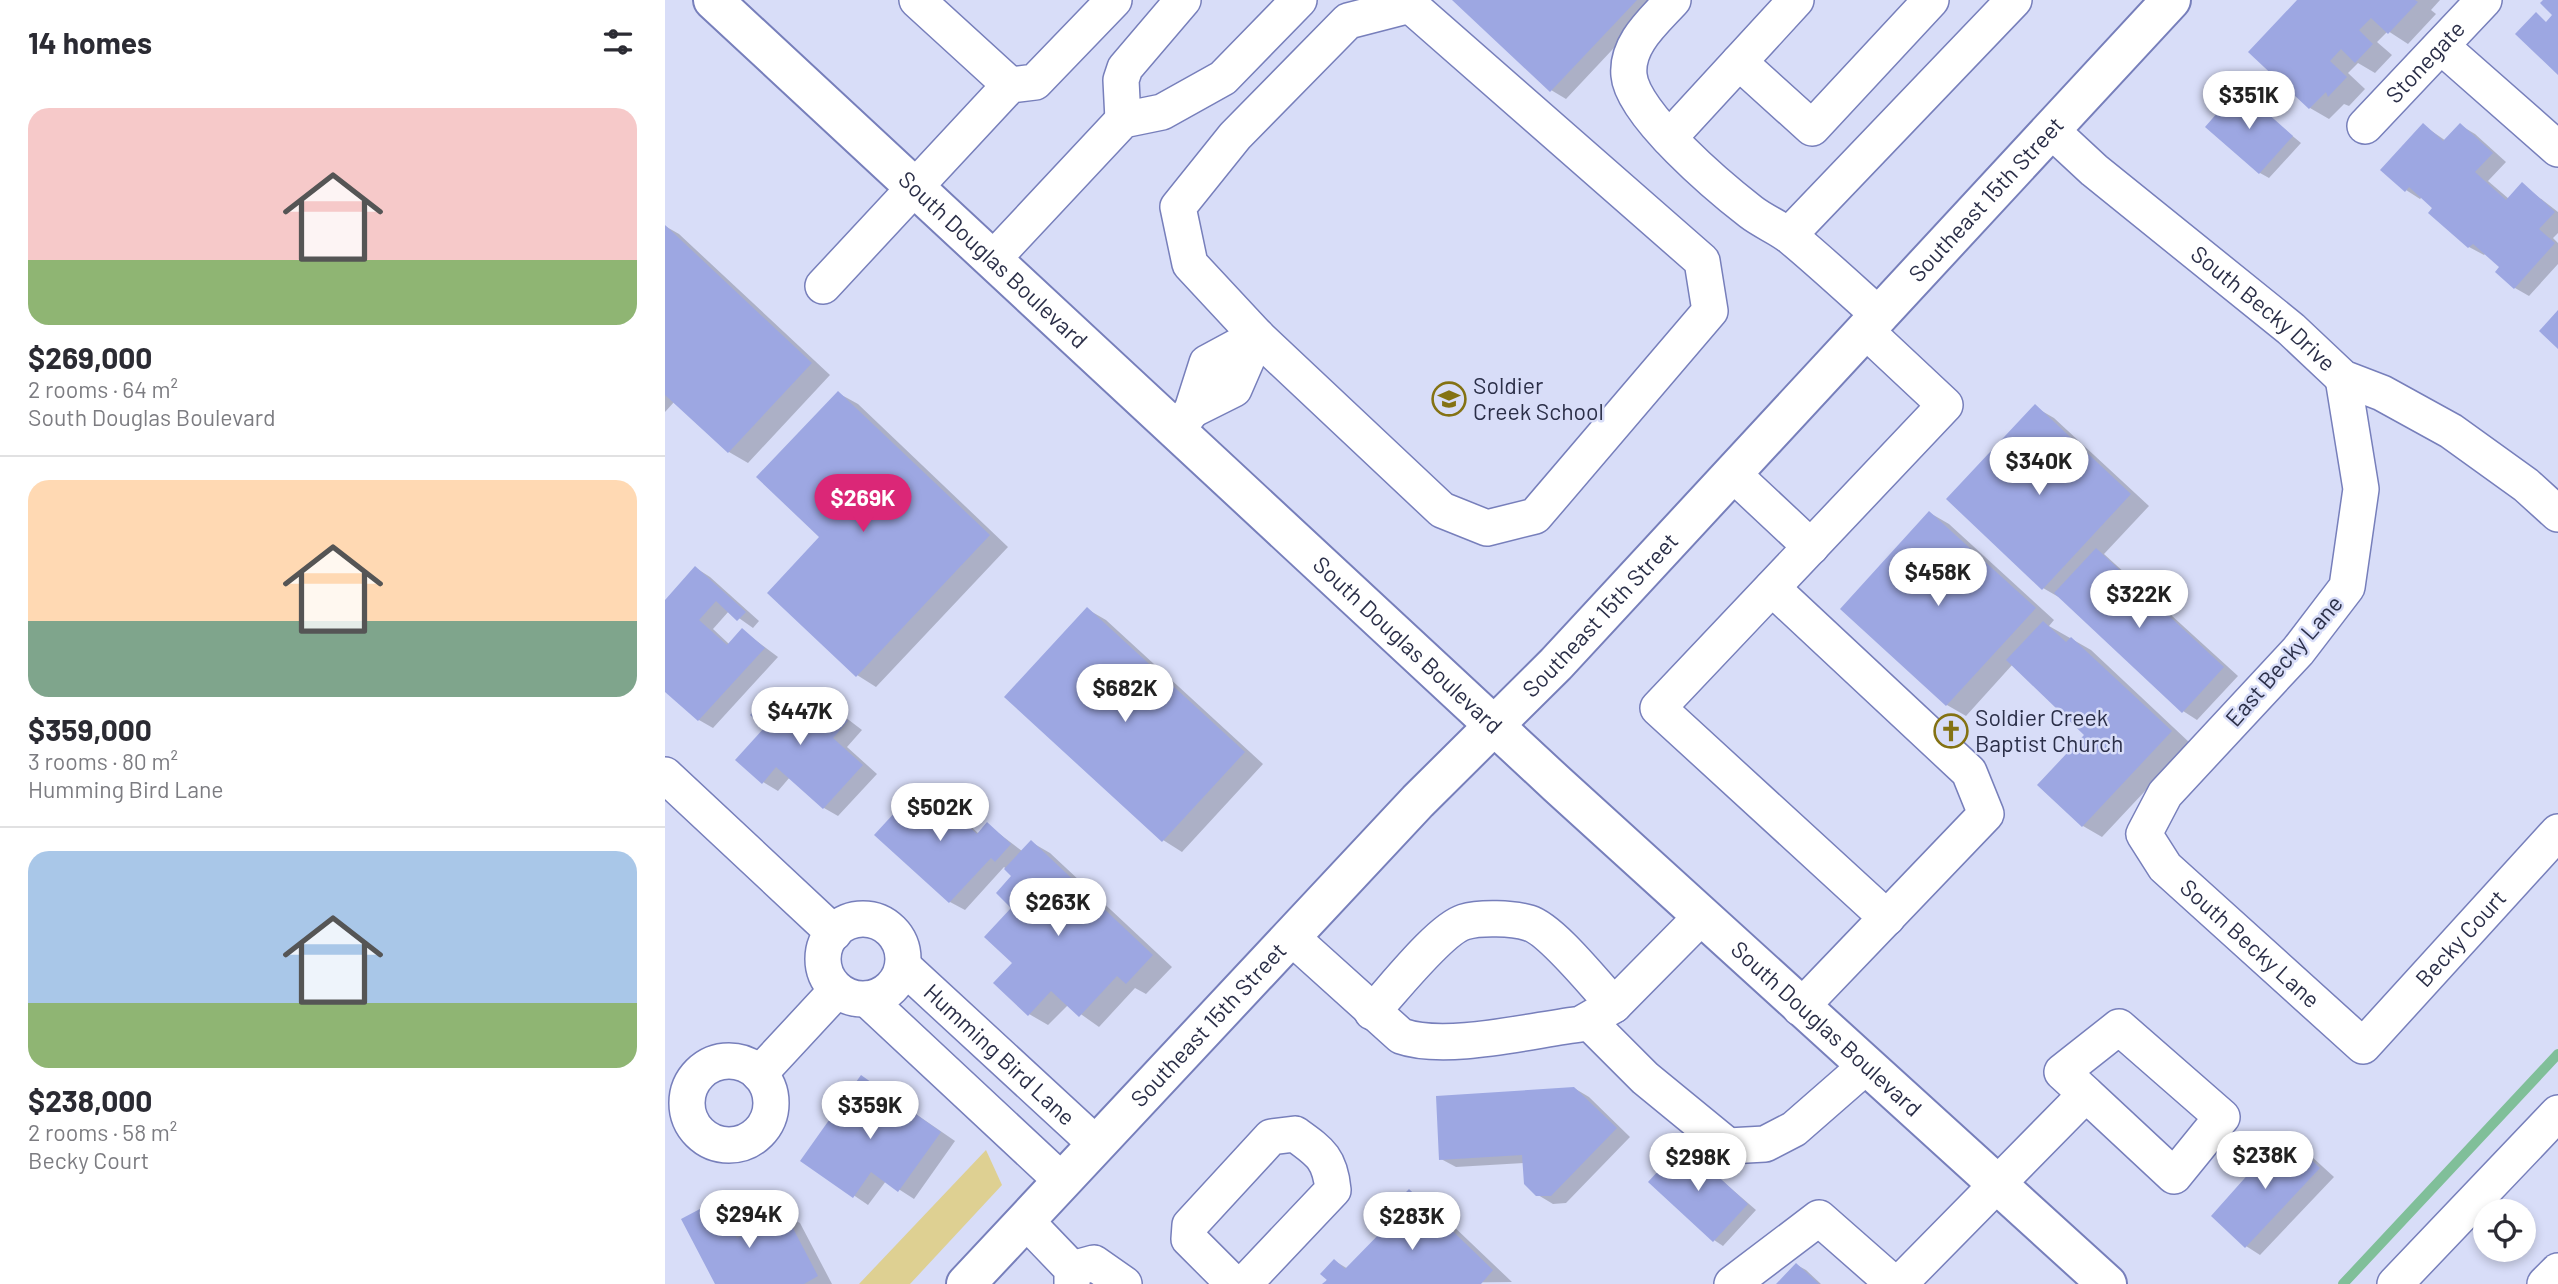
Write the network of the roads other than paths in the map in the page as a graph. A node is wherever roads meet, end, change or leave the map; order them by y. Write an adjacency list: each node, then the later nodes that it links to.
1 (713, 0): 20 (main road, South Douglas Boulevard)
2 (917, 0): 14 (street)
3 (1114, 0): 14 (street)
4 (1183, 0): 15 (street)
5 (1299, 0): 15 (street)
6 (1674, 0): 18 (street)
7 (1796, 0): 13 (street)
8 (1931, 0): 13 (street)
9 (2014, 0): 21 (street)
10 (2171, 0): 17 (main road, Southeast 15th Street)
11 (2484, 0): 12 (street, Stonegate)
12 (2441, 46): 16 (street, Stonegate); 19 (street)
13 (1739, 62): 18 (street)
14 (1010, 85): 20 (street)
15 (1123, 120): 22 (street)
16 (2365, 126)
17 (2052, 131): 24 (main road, Southeast 15th Street); 26 (street, South Becky Drive)
18 (1669, 138): 21 (street)
19 (2558, 149)
20 (916, 187): 22 (main road, South Douglas Boulevard); 23 (street)
21 (1789, 235): 24 (street)
22 (993, 259): 27 (main road, South Douglas Boulevard)
23 (823, 286)
24 (1873, 324): 28 (main road, Southeast 15th Street); 30 (street)
25 (1257, 336): 25 (street); 27 (street)
26 (2343, 378): 29 (street, South Becky Drive); 35 (street, East Becky Lane)
27 (1184, 420): 32 (main road, South Douglas Boulevard)
28 (1733, 474): 30 (street); 32 (main road, Southeast 15th Street)
29 (2558, 514)
30 (1811, 547): 31 (street)
31 (1772, 588): 37 (street); 37 (street)
32 (1494, 726): 36 (main road, South Douglas Boulevard); 39 (main road, Southeast 15th Street)
33 (665, 775): 38 (street)
34 (2558, 832): 45 (street, Becky Court)
35 (2144, 834): 45 (street, South Becky Lane)
36 (1701, 917): 42 (main road, South Douglas Boulevard); 44 (street)
37 (1887, 918): 42 (street)
38 (834, 933): 40 (street); 41 (street)
39 (1290, 936): 43 (street); 52 (main road, Southeast 15th Street)
40 (903, 966): 41 (street); 46 (street, Humming Bird Lane)
41 (852, 995): 48 (street); 49 (street)
42 (1800, 1008): 47 (main road, South Douglas Boulevard)
43 (1372, 1012): 44 (street); 44 (street)
44 (1601, 1013): 47 (street)
45 (2363, 1046)
46 (1002, 1058): 49 (street); 52 (street, Humming Bird Lane)
47 (1865, 1067): 54 (main road, South Douglas Boulevard)
48 (759, 1074)
49 (969, 1094): 53 (street)
50 (2087, 1094): 54 (street)
51 (2558, 1113): 58 (street)
52 (1096, 1144): 53 (main road, Southeast 15th Street)
53 (1062, 1181): 55 (main road, Southeast 15th Street)
54 (1998, 1185): 64 (street); 65 (main road, South Douglas Boulevard)
55 (1025, 1220): 57 (street); 59 (main road, Southeast 15th Street)
56 (2558, 1271): 66 (street)
57 (1072, 1277): 60 (street)
58 (2409, 1279)
59 (966, 1284)
60 (1124, 1284)
61 (1234, 1284): 62 (street)
62 (1244, 1284)
63 (1732, 1284): 64 (street)
64 (1897, 1284)
65 (2107, 1284)
66 (2545, 1284)

